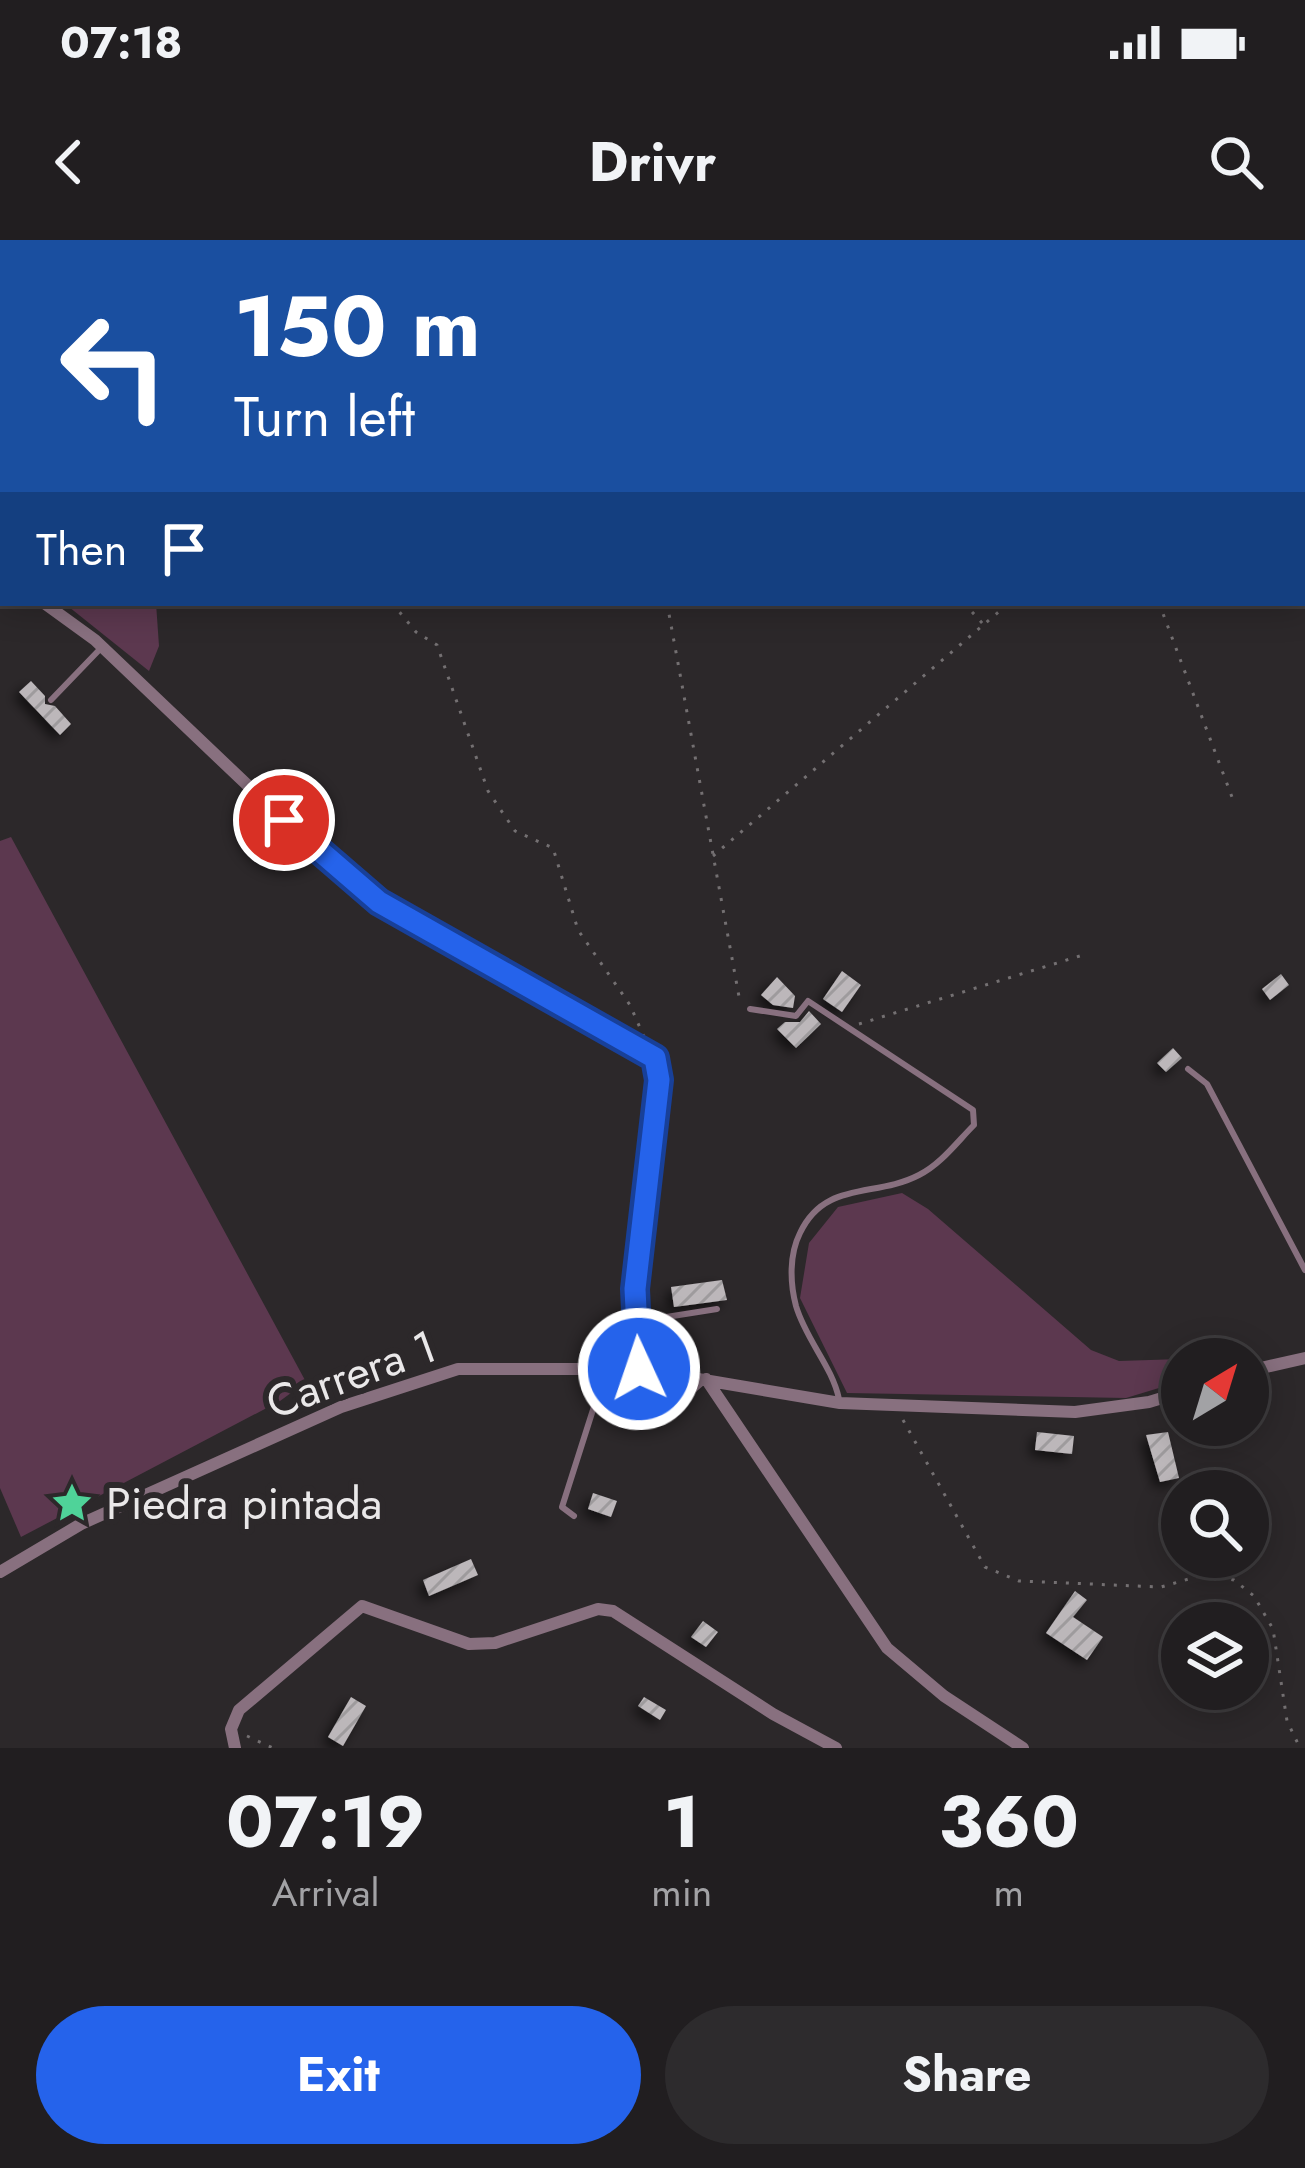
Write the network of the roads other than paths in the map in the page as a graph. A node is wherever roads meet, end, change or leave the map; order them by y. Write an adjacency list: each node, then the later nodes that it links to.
1 (48, 606): 2 (street)
2 (102, 647): 3 (lane); 8 (street)
3 (51, 700)
4 (750, 1009): 14 (lane)
5 (1188, 1069): 6 (lane)
6 (1305, 1270)
7 (717, 1309): 8 (lane)
8 (638, 1353): 11 (street)
9 (1305, 1358): 10 (street)
10 (1269, 1366)
11 (639, 1369): 12 (street, Carrera 1); 16 (street, Carrera 1)
12 (706, 1379): 14 (street, Carrera 1); 15 (lane); 19 (street)
13 (1161, 1398): 14 (street, Carrera 1)
14 (840, 1403)
15 (574, 1516)
16 (0, 1572)
17 (235, 1748): 18 (street)
18 (836, 1748)
19 (1023, 1748)

